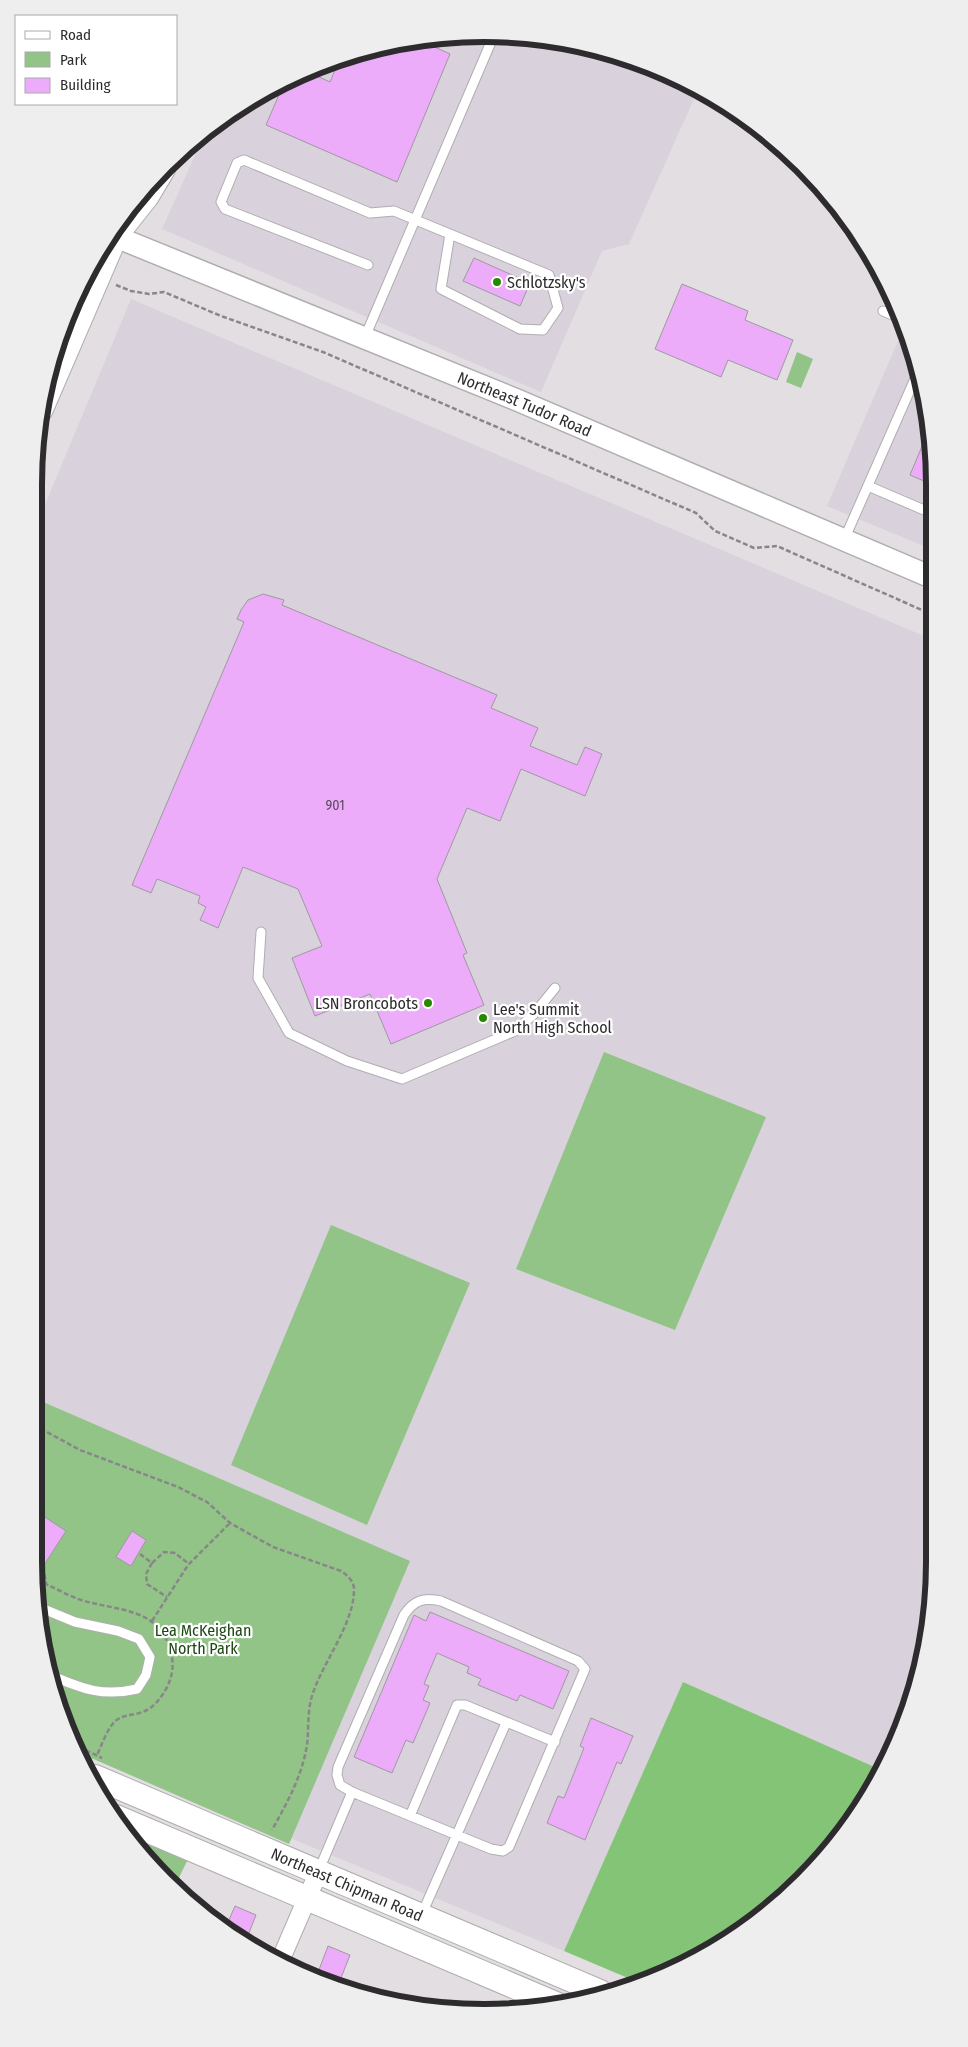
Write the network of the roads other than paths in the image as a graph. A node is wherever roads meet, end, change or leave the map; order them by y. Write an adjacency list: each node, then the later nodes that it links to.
1 (489, 42): 2 (lane)
2 (414, 220): 4 (lane); 6 (lane); 9 (lane)
3 (121, 234): 9 (street, Northeast Tudor Road)
4 (450, 234): 4 (lane)
5 (104, 260): 10 (main road)
6 (368, 265)
7 (883, 311): 8 (lane)
8 (892, 315)
9 (365, 338): 14 (street, Northeast Tudor Road)
10 (58, 369)
11 (913, 381): 12 (lane)
12 (868, 486): 13 (lane); 14 (lane)
13 (926, 511)
14 (844, 540): 15 (street, Northeast Tudor Road)
15 (926, 575)
16 (261, 932): 17 (lane)
17 (555, 988)
18 (45, 1610): 19 (lane)
19 (58, 1679)
20 (506, 1723): 21 (lane); 24 (lane); 26 (lane)
21 (555, 1742): 23 (lane); 26 (lane)
22 (99, 1779): 27 (main road, Northeast Chipman Road)
23 (352, 1792): 24 (lane); 27 (lane)
24 (410, 1816): 26 (lane)
25 (127, 1821): 28 (main road, Northeast Chipman Road)
26 (456, 1835): 29 (lane)
27 (318, 1873): 28 (street); 29 (main road, Northeast Chipman Road)
28 (308, 1898): 30 (street); 32 (main road, Northeast Chipman Road)
29 (421, 1916): 31 (main road, Northeast Chipman Road)
30 (282, 1955)
31 (595, 1990)
32 (547, 2000)

